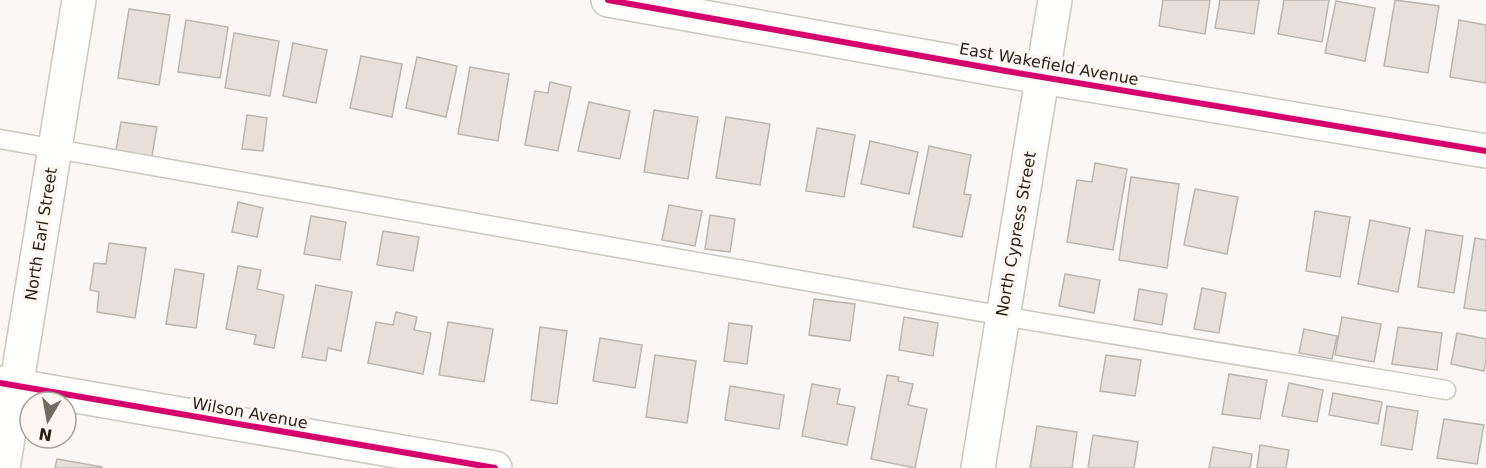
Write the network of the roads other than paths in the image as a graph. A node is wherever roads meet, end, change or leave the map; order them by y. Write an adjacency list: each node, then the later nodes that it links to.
1 (79, 0): 6 (street, North Earl Street)
2 (608, 0): 4 (street, East Wakefield Avenue)
3 (1055, 0): 4 (street, North Cypress Street)
4 (1042, 77): 7 (street, East Wakefield Avenue); 8 (street, North Cypress Street)
5 (0, 139): 6 (lane)
6 (54, 149): 8 (lane); 9 (street, North Earl Street)
7 (1486, 151)
8 (1002, 315): 10 (lane); 13 (street, North Cypress Street)
9 (8, 385): 11 (street, North Earl Street); 12 (street, Wilson Avenue)
10 (1446, 390)
11 (3, 468)
12 (495, 468)
13 (978, 468)

